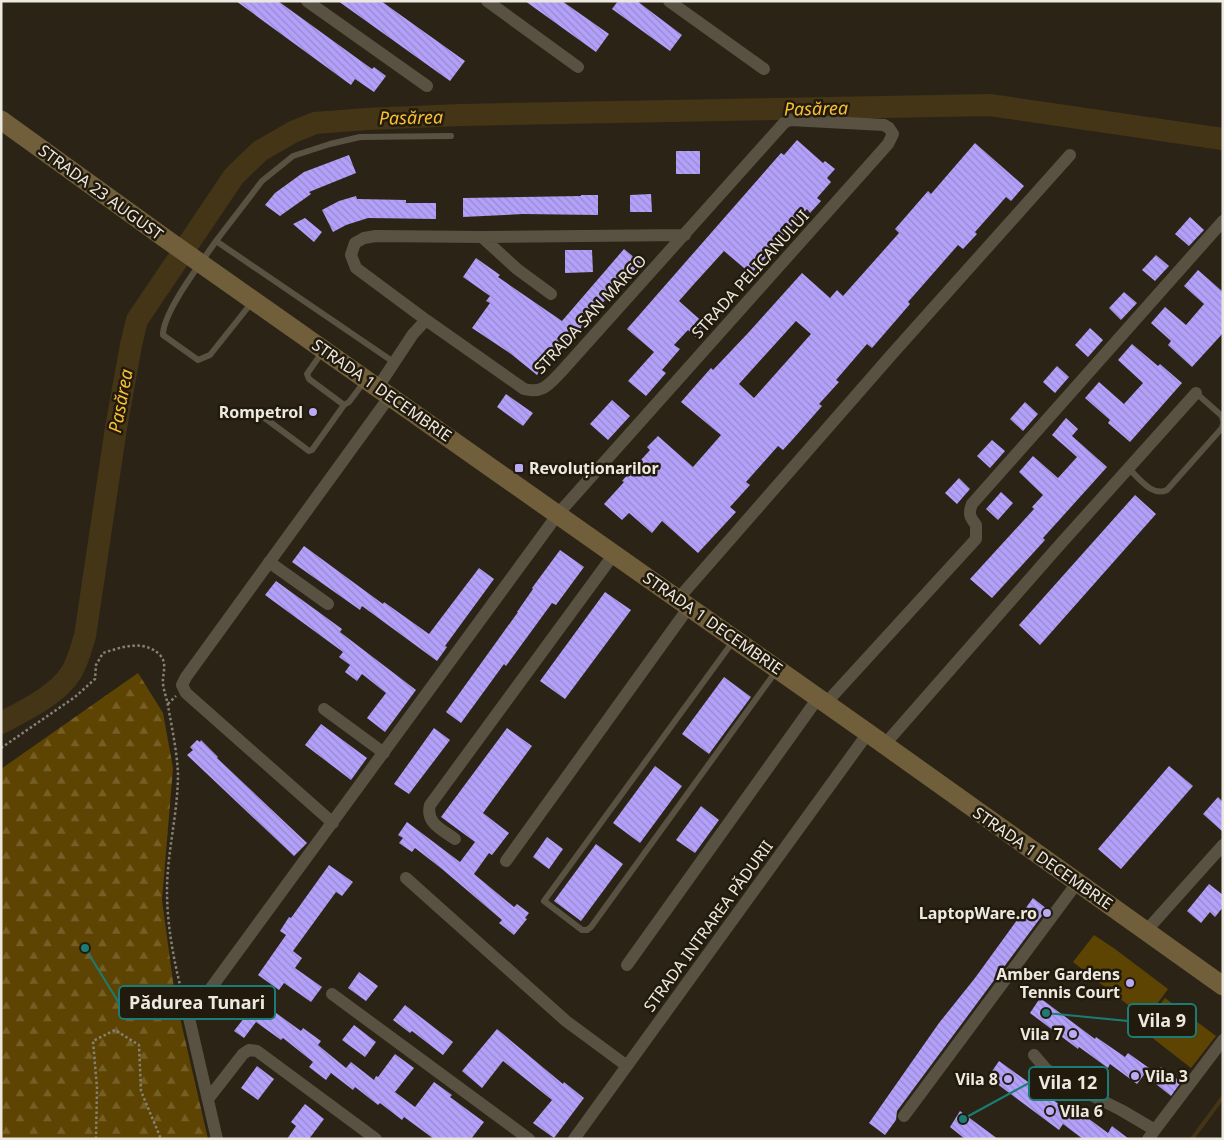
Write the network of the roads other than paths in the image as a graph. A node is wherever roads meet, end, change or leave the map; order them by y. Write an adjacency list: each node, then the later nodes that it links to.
1 (308, 1): 6 (street)
2 (487, 1): 4 (street)
3 (669, 1): 5 (street)
4 (578, 67)
5 (764, 69)
6 (427, 86)
7 (1, 120): 15 (main road, STRADA 23 AUGUST)
8 (790, 120): 12 (street, STRADA SAN MARCO); 27 (street, STRADA PELICANULUI)
9 (451, 136): 14 (lane)
10 (1070, 154): 30 (street)
11 (1223, 221): 34 (street)
12 (685, 235): 13 (street); 18 (street, STRADA SAN MARCO)
13 (482, 237): 16 (street); 18 (street)
14 (216, 241): 15 (lane); 20 (lane)
15 (201, 263): 17 (main road, STRADA 1 DECEMBRIE); 17 (lane)
16 (551, 294)
17 (254, 300): 19 (main road, STRADA 1 DECEMBRIE)
18 (426, 320): 20 (street)
19 (324, 350): 21 (main road, STRADA 1 DECEMBRIE); 23 (lane)
20 (395, 363): 21 (street)
21 (378, 387): 23 (lane); 27 (main road, STRADA 1 DECEMBRIE); 29 (street)
22 (1196, 393): 25 (lane); 26 (street)
23 (344, 405): 24 (lane)
24 (258, 413)
25 (1223, 423): 26 (lane)
26 (1129, 469): 37 (street)
27 (558, 514): 28 (main road, STRADA 1 DECEMBRIE); 38 (street)
28 (614, 554): 30 (main road, STRADA 1 DECEMBRIE); 40 (street)
29 (269, 562): 31 (street); 39 (street)
30 (684, 603): 32 (main road, STRADA 1 DECEMBRIE); 42 (street)
31 (328, 604)
32 (734, 639): 33 (main road, STRADA 1 DECEMBRIE); 33 (lane)
33 (778, 670): 34 (main road, STRADA 1 DECEMBRIE)
34 (822, 700): 36 (main road, STRADA 1 DECEMBRIE); 46 (street)
35 (324, 709): 38 (street)
36 (868, 733): 37 (main road, STRADA 1 DECEMBRIE); 51 (street, STRADA INTRAREA PĂDURII)
37 (885, 744): 44 (main road, STRADA 1 DECEMBRIE)
38 (384, 753): 39 (street)
39 (333, 823): 52 (street)
40 (455, 839)
41 (1223, 845): 45 (street)
42 (506, 861)
43 (406, 878): 51 (street)
44 (1077, 882): 45 (main road, STRADA 1 DECEMBRIE); 53 (street)
45 (1146, 931): 47 (main road, STRADA 1 DECEMBRIE)
46 (627, 965)
47 (1223, 986)
48 (332, 994): 57 (street)
49 (1223, 1040): 54 (street)
50 (1034, 1055): 54 (street)
51 (627, 1066): 58 (street, STRADA INTRAREA PĂDURII)
52 (208, 1099): 55 (street); 56 (street)
53 (904, 1116)
54 (1151, 1134)
55 (217, 1139)
56 (376, 1139)
57 (529, 1139)
58 (574, 1139)

